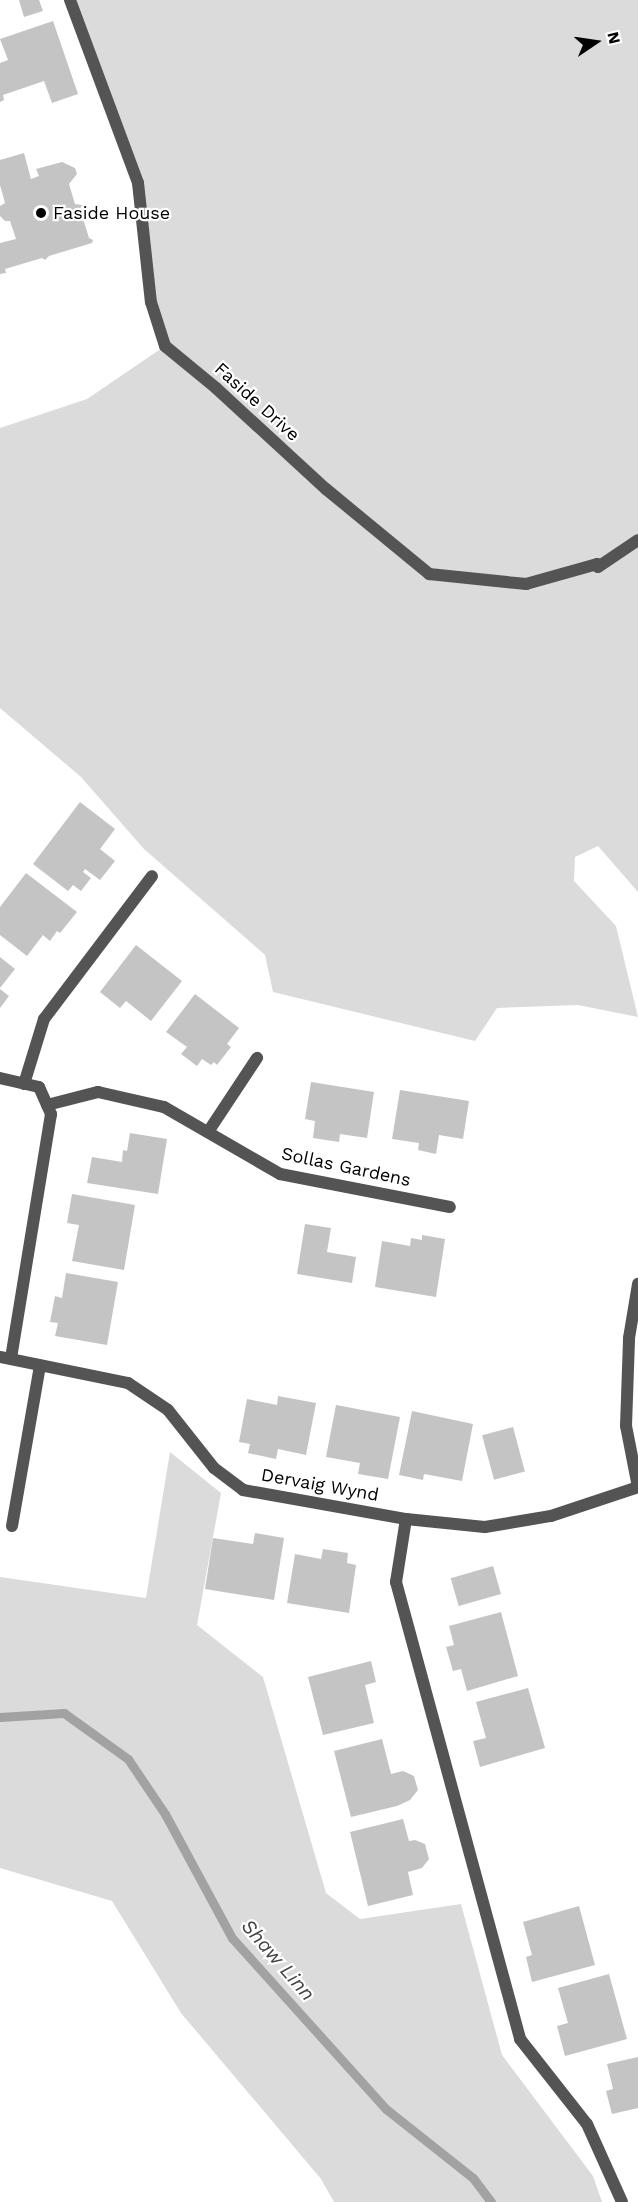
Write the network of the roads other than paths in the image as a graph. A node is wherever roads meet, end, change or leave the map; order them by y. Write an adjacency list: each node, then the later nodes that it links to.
1 (70, 0): 2 (street, Faside Drive)
2 (638, 540)
3 (152, 876): 6 (street)
4 (257, 1058): 8 (street)
5 (0, 1078): 6 (street)
6 (24, 1084): 7 (street)
7 (46, 1106): 8 (street, Sollas Gardens); 11 (street)
8 (208, 1132): 9 (street, Sollas Gardens)
9 (450, 1207)
10 (638, 1284): 13 (street)
11 (5, 1358): 12 (street, Dervaig Wynd)
12 (40, 1365): 14 (street, Dervaig Wynd); 15 (street)
13 (638, 1487): 14 (street, Dervaig Wynd)
14 (406, 1519): 16 (street)
15 (12, 1526)
16 (622, 2202)

